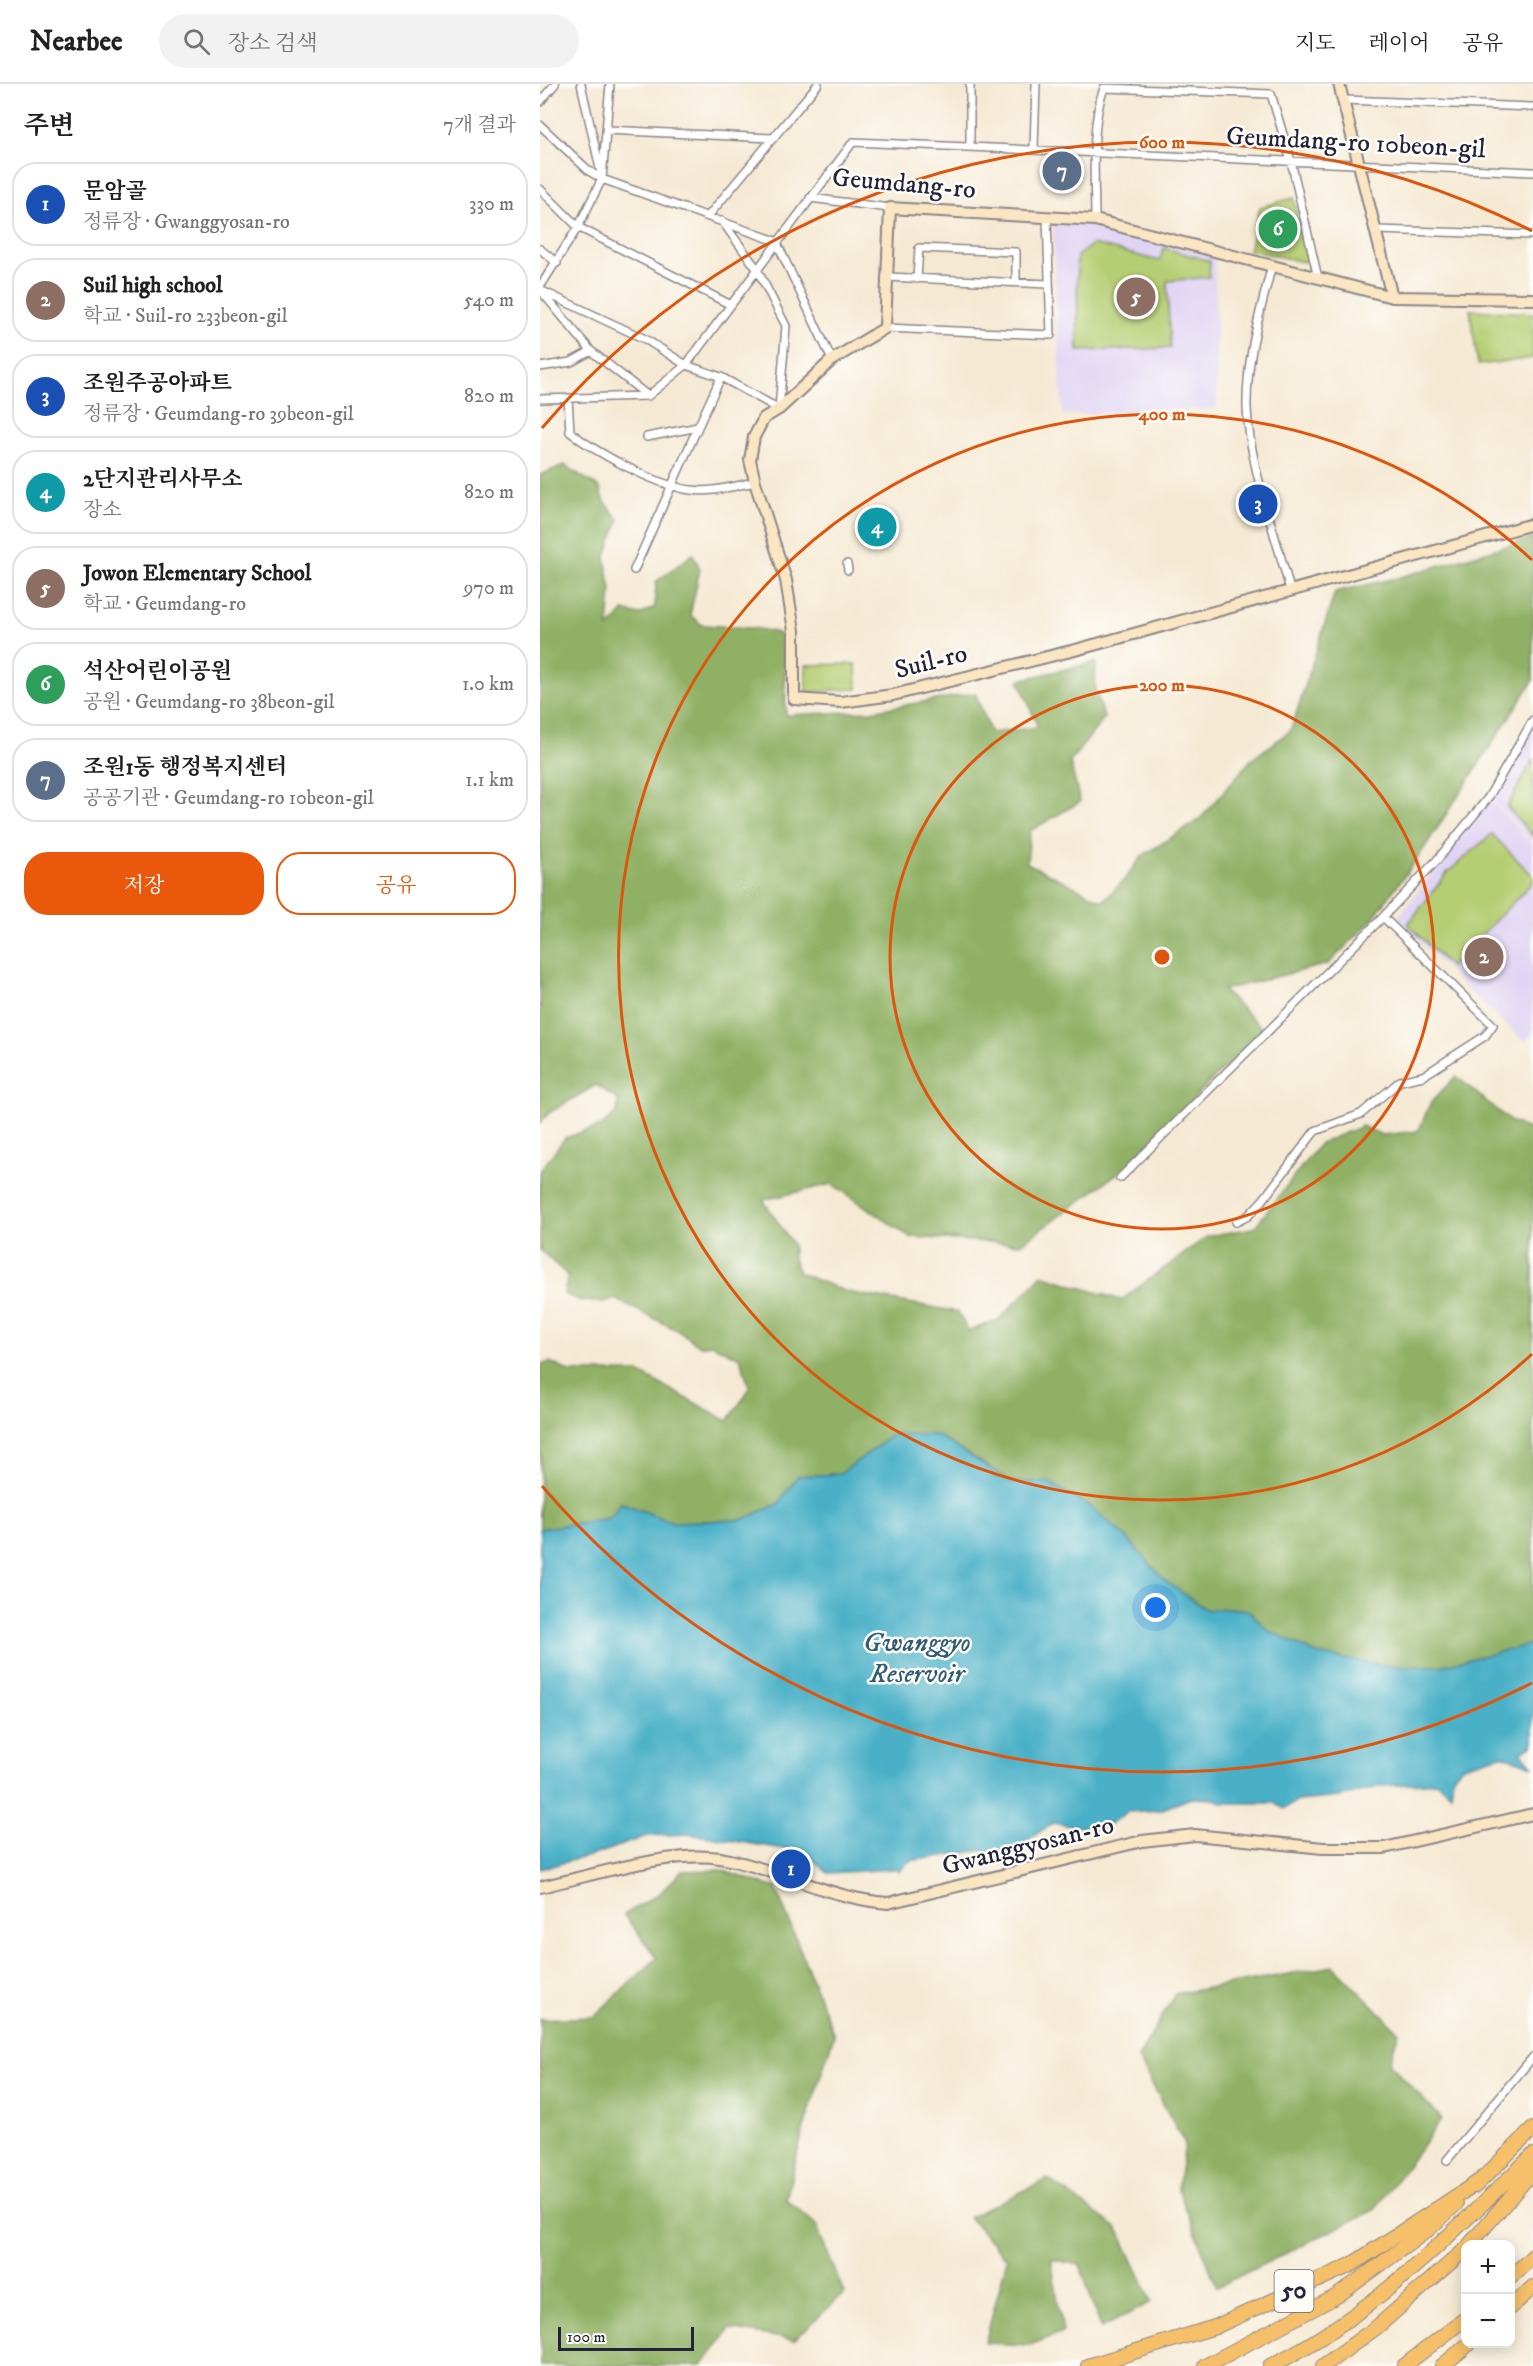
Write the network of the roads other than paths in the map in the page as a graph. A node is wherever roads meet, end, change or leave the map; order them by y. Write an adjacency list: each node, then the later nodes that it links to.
1 (555, 84): 10 (street)
2 (581, 84): 21 (street)
3 (610, 84): 13 (street)
4 (818, 84): 14 (street)
5 (970, 84): 15 (street)
6 (1036, 84): 16 (street)
7 (1339, 84): 9 (street)
8 (1172, 88): 17 (street); 18 (street)
9 (1343, 100): 11 (street); 19 (street)
10 (540, 102)
11 (1533, 107)
12 (540, 125): 21 (street)
13 (607, 130): 14 (street); 21 (street)
14 (772, 138): 25 (street)
15 (970, 147): 16 (street, Geumdang-ro 10beon-gil); 23 (street, Geumdang-ro 10beon-gil)
16 (1034, 148): 17 (street, Geumdang-ro 10beon-gil)
17 (1096, 152): 18 (street, Geumdang-ro 10beon-gil); 27 (street)
18 (1291, 161): 19 (street, Geumdang-ro 10beon-gil); 38 (street)
19 (1359, 164): 20 (street, Geumdang-ro 10beon-gil); 30 (street)
20 (1533, 172)
21 (603, 179): 25 (street); 29 (street)
22 (540, 189): 29 (street)
23 (810, 198): 24 (street, Geumdang-ro); 32 (street, Geumdang-ro)
24 (890, 207): 26 (street, Geumdang-ro); 37 (street)
25 (710, 215): 28 (street)
26 (1047, 219): 27 (street, Geumdang-ro); 41 (street)
27 (1095, 220): 35 (street, Geumdang-ro)
28 (722, 221): 32 (street); 36 (street)
29 (578, 227): 34 (street); 45 (street)
30 (1376, 230): 31 (street); 43 (street)
31 (1533, 235)
32 (776, 241): 36 (street, Geumdang-ro); 48 (street)
33 (540, 249): 34 (street)
34 (557, 264): 42 (street)
35 (1272, 265): 38 (street, Geumdang-ro); 62 (street)
36 (757, 269): 45 (street, Geumdang-ro); 55 (street)
37 (887, 277): 39 (street); 46 (street)
38 (1318, 278): 43 (street, Geumdang-ro)
39 (917, 279): 40 (street); 40 (street)
40 (1016, 283): 41 (street)
41 (1049, 284): 46 (street)
42 (540, 289): 47 (street); 49 (street)
43 (1392, 297): 44 (street, Geumdang-ro)
44 (1533, 299)
45 (731, 305): 49 (street, Geumdang-ro)
46 (885, 328): 48 (street)
47 (591, 351): 50 (street); 52 (street)
48 (832, 360): 55 (street)
49 (686, 365): 51 (street); 52 (street, Geumdang-ro)
50 (540, 367)
51 (722, 377): 55 (street); 56 (street)
52 (648, 396): 53 (street)
53 (568, 398): 54 (street); 59 (street)
54 (540, 399)
55 (779, 409): 58 (street)
56 (698, 427): 57 (street); 59 (street)
57 (646, 437)
58 (755, 482): 59 (street); 62 (street, Suil-ro)
59 (672, 486): 61 (street)
60 (1533, 524): 62 (street)
61 (634, 570)
62 (1290, 590)
63 (1533, 720): 64 (street)
64 (1383, 917): 65 (street); 66 (street)
65 (1120, 1178)
66 (1236, 1222)
67 (1533, 1814): 68 (street, Gwanggyosan-ro)
68 (540, 1887)
69 (1533, 2057): 72 (street)
70 (1533, 2129): 74 (highway, 50)
71 (1533, 2155): 85 (highway, 50)
72 (1447, 2160)
73 (1533, 2171): 75 (highway)
74 (1481, 2180): 83 (highway, 50); 84 (highway, 50)
75 (1473, 2240)
76 (1461, 2253): 86 (highway)
77 (1533, 2256): 78 (highway)
78 (1515, 2273)
79 (1533, 2287): 80 (highway)
80 (1515, 2303)
81 (1461, 2322): 87 (highway)
82 (1463, 2348): 88 (highway)
83 (1088, 2366)
84 (1205, 2366)
85 (1270, 2366)
86 (1323, 2366)
87 (1404, 2366)
88 (1442, 2366)

